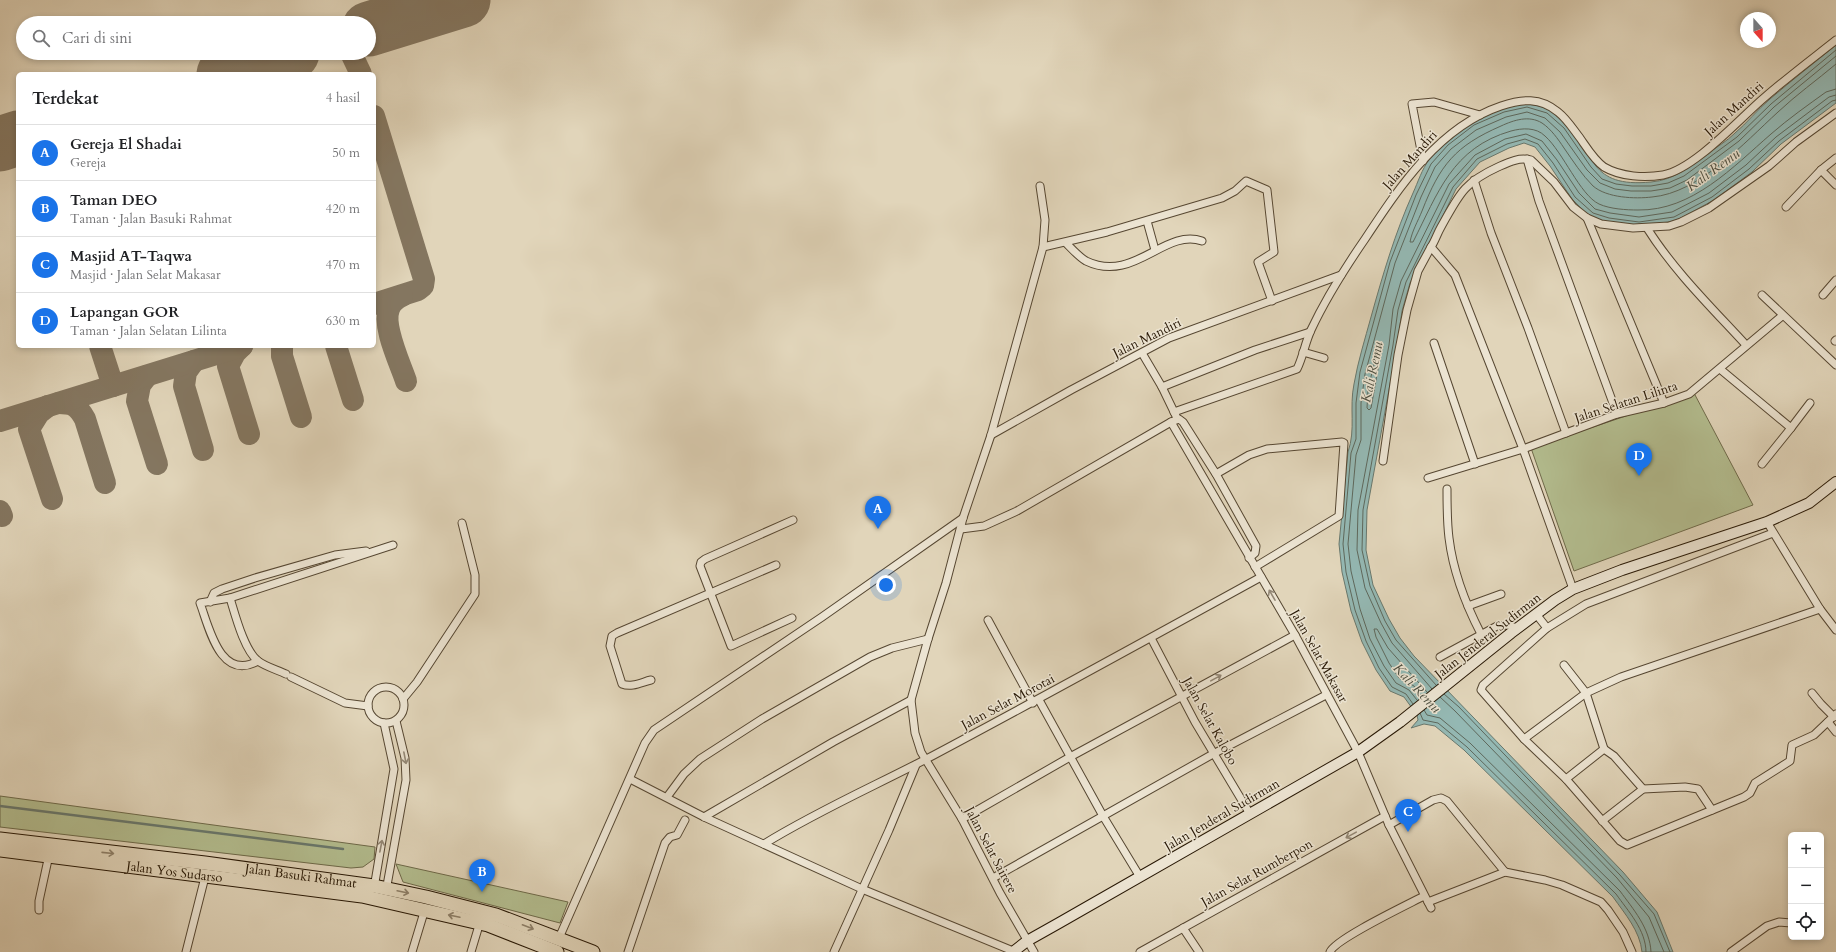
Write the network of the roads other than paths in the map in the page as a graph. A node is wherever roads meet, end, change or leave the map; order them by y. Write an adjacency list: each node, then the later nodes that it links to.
1 (1836, 40): 3 (street, Jalan Mandiri)
2 (1836, 112): 14 (street)
3 (1480, 115): 6 (street, Jalan Mandiri); 6 (street)
4 (1836, 158): 7 (street)
5 (1526, 159): 8 (street); 12 (street); 38 (street)
6 (1423, 161): 20 (street, Jalan Mandiri)
7 (1821, 170): 9 (street); 11 (street)
8 (1474, 180): 18 (street); 41 (street)
9 (1836, 185)
10 (1040, 186): 17 (street, Jalan Selat Sairere)
11 (1786, 207)
12 (1587, 218): 14 (street); 35 (street)
13 (1147, 221): 16 (street); 19 (street); 24 (street)
14 (1647, 228): 28 (street)
15 (1202, 241): 19 (street)
16 (1066, 243): 17 (street); 19 (street)
17 (1043, 247): 42 (street, Jalan Selat Sairere)
18 (1431, 247): 43 (street); 44 (street)
19 (1155, 250)
20 (1341, 275): 24 (street, Jalan Mandiri); 26 (street)
21 (1836, 280): 23 (street)
22 (1762, 295): 25 (street)
23 (1823, 295)
24 (1272, 301): 30 (street, Jalan Mandiri)
25 (1782, 316): 28 (street, Jalan Selatan Lilinta); 32 (street)
26 (1310, 332): 29 (street); 34 (street)
27 (1434, 343): 45 (street)
28 (1746, 345): 33 (street, Jalan Selatan Lilinta)
29 (1303, 352): 31 (street); 37 (street)
30 (1142, 353): 34 (street); 42 (street, Jalan Mandiri)
31 (1324, 358)
32 (1836, 366)
33 (1720, 369): 35 (street, Jalan Selatan Lilinta); 40 (street)
34 (1162, 387): 37 (street)
35 (1664, 403): 38 (street, Jalan Selatan Lilinta)
36 (1810, 403): 40 (street)
37 (1174, 412): 39 (street)
38 (1617, 414): 41 (street, Jalan Selatan Lilinta)
39 (1174, 421): 47 (street); 55 (street); 59 (street, Jalan Selat Makasar)
40 (1791, 428): 46 (street)
41 (1566, 434): 43 (street, Jalan Selatan Lilinta)
42 (991, 435): 51 (street, Jalan Selat Sairere)
43 (1523, 449): 45 (street, Jalan Selatan Lilinta); 65 (street)
44 (1383, 461)
45 (1475, 464): 48 (street, Jalan Selatan Lilinta)
46 (1762, 464)
47 (1216, 474): 59 (street); 61 (street)
48 (1428, 478)
49 (1836, 482): 53 (main road, Jalan Jenderal Sudirman)
50 (1447, 489): 70 (street)
51 (963, 518): 55 (street, Jalan Selat Sairere); 105 (street)
52 (793, 520): 66 (street)
53 (1767, 522): 56 (street); 65 (main road, Jalan Jenderal Sudirman)
54 (462, 523): 90 (street)
55 (960, 529): 81 (street, Jalan Selat Sairere)
56 (1773, 533): 71 (street); 76 (street)
57 (393, 545): 58 (street)
58 (378, 550): 63 (street); 64 (street)
59 (1249, 558): 61 (street, Jalan Selat Makasar)
60 (776, 564): 66 (street)
61 (1255, 567): 62 (street, Jalan Selat Makasar)
62 (1261, 577): 79 (street, Jalan Selat Makasar, one-way to 62); 80 (street, Jalan Selat Morotai)
63 (255, 578): 64 (street); 69 (street)
64 (259, 588): 68 (street)
65 (1573, 589): 72 (main road, Jalan Jenderal Sudirman)
66 (711, 593): 73 (street); 85 (street)
67 (1501, 594): 70 (street)
68 (230, 598): 69 (street); 83 (street)
69 (210, 602): 83 (street)
70 (1468, 606): 78 (street)
71 (1820, 609): 77 (street); 86 (street)
72 (1536, 614): 75 (main road, Jalan Jenderal Sudirman); 76 (street)
73 (792, 618)
74 (988, 620): 92 (street)
75 (1517, 628): 78 (street); 100 (main road, Jalan Jenderal Sudirman)
76 (1547, 628): 98 (street)
77 (1836, 630)
78 (1480, 634): 82 (street)
79 (1295, 635): 88 (street, Jalan Selat Makasar); 89 (street, one-way to 79)
80 (1151, 638): 89 (street, Jalan Selat Kalobo); 92 (street, Jalan Selat Morotai)
81 (928, 639): 91 (street, Jalan Selat Sairere); 108 (street)
82 (1440, 657)
83 (258, 661): 93 (street)
84 (1564, 665): 86 (street)
85 (651, 680)
86 (1586, 693): 98 (street); 99 (street)
87 (1812, 693): 94 (street)
88 (1326, 695): 100 (street, Jalan Selat Makasar); 101 (street)
89 (1182, 697): 101 (street, Jalan Selat Kalobo); 102 (street)
90 (403, 699): 93 (street); 95 (street)
91 (912, 700): 103 (street, Jalan Selat Sairere); 113 (street)
92 (1036, 701): 102 (street); 103 (street, Jalan Selat Morotai)
93 (368, 706): 96 (street)
94 (1833, 718): 97 (street); 109 (street)
95 (396, 720): 96 (street); 128 (street, one-way to 128)
96 (384, 723): 128 (street, one-way to 96)
97 (1836, 732)
98 (1524, 739): 106 (street)
99 (1604, 749): 106 (street); 107 (street)
100 (1358, 752): 110 (main road, Jalan Jenderal Sudirman); 112 (street, Jalan Selat Makasar)
101 (1213, 754): 110 (street, Jalan Selat Kalobo); 111 (street)
102 (1070, 757): 111 (street); 114 (street)
103 (925, 760): 104 (street, Jalan Selat Morotai); 114 (street, Jalan Selat Sairere)
104 (916, 765): 119 (street, Jalan Selat Morotai); 127 (street)
105 (630, 779): 108 (street); 135 (street)
106 (1566, 779): 116 (street)
107 (1643, 789): 109 (street); 116 (street)
108 (667, 797): 113 (street)
109 (1712, 810): 116 (street)
110 (1250, 814): 124 (main road, Jalan Jenderal Sudirman)
111 (1103, 816): 124 (street); 126 (street)
112 (1385, 816): 117 (street, Jalan Selat Makasar); 134 (street, Jalan Selat Rumberpon, one-way to 134)
113 (704, 817): 119 (street)
114 (962, 818): 126 (street, Jalan Selat Sairere)
115 (685, 820): 142 (street)
116 (1602, 821)
117 (1389, 825): 123 (street); 129 (street, Jalan Selat Makasar)
118 (0, 839): 122 (highway, Jalan Basuki Rahmat)
119 (764, 844): 127 (street)
120 (0, 850): 121 (highway, Jalan Yos Sudarso)
121 (49, 855): 122 (highway, Jalan Yos Sudarso); 130 (street)
122 (83, 855): 125 (highway, Jalan Yos Sudarso); 128 (highway, Jalan Basuki Rahmat, one-way to 128)
123 (1505, 872): 129 (street); 149 (street)
124 (1140, 876): 136 (main road, Jalan Jenderal Sudirman)
125 (205, 877): 128 (highway, Jalan Yos Sudarso); 138 (street)
126 (992, 878): 136 (street, Jalan Selat Sairere)
127 (862, 889): 143 (street); 144 (street)
128 (379, 893): 131 (highway, Jalan Yos Sudarso); 135 (highway, Jalan Basuki Rahmat, one-way to 135)
129 (1428, 902): 148 (street)
130 (39, 910)
131 (425, 910): 132 (highway, Jalan Yos Sudarso, one-way to 131); 139 (street)
132 (480, 922): 140 (street); 141 (highway, Jalan Yos Sudarso)
133 (1788, 923): 150 (street)
134 (1183, 928): 146 (street, Jalan Selat Rumberpon); 147 (street)
135 (559, 938): 137 (highway, Jalan Basuki Rahmat)
136 (1027, 941): 144 (main road, Jalan Jenderal Sudirman); 145 (street, Jalan Selat Sairere)
137 (587, 951)
138 (186, 952)
139 (412, 952)
140 (471, 952)
141 (557, 952)
142 (628, 952)
143 (834, 952)
144 (1013, 952)
145 (1034, 952)
146 (1140, 952)
147 (1199, 952)
148 (1330, 952)
149 (1632, 952)
150 (1731, 952)

